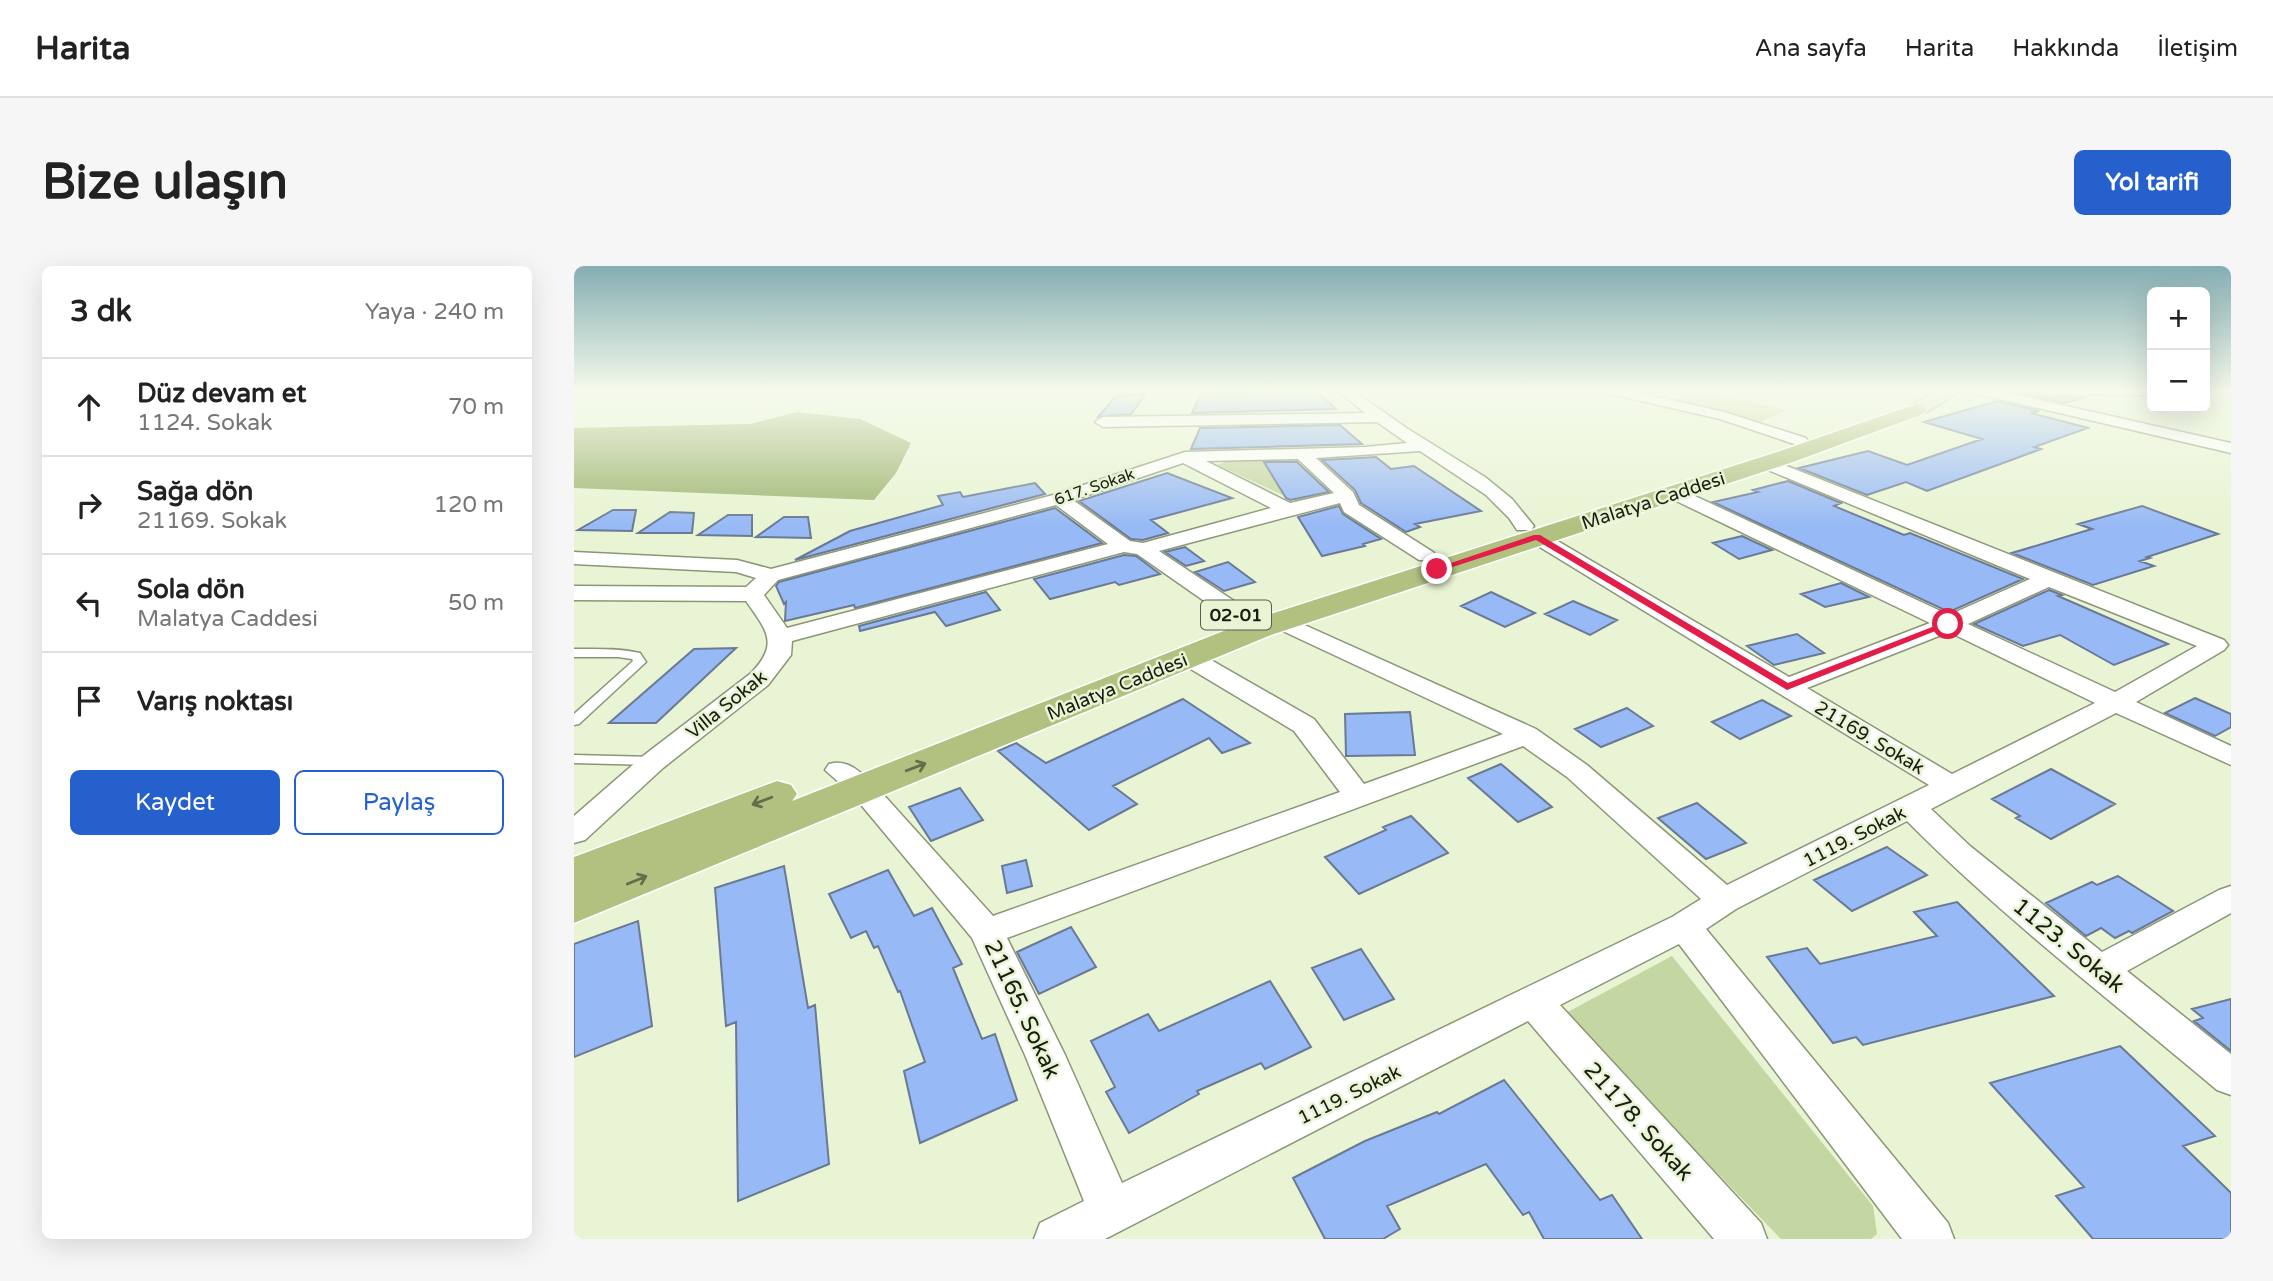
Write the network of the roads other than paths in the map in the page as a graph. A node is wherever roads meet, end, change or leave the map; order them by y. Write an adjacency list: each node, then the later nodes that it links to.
1 (1185, 435): 11 (street)
2 (1407, 435): 8 (street, 21169. Sokak)
3 (1783, 435): 7 (street)
4 (1821, 435): 7 (main road, Malatya Caddesi / 02-01)
5 (1845, 435): 12 (main road, Malatya Caddesi)
6 (2176, 435): 9 (street)
7 (1800, 441): 17 (main road, Malatya Caddesi / 02-01)
8 (1423, 446): 10 (street, 617. Sokak); 17 (street, 21169. Sokak)
9 (2231, 448)
10 (1303, 455): 11 (street, 617. Sokak); 14 (street)
11 (1185, 457): 15 (street, 617. Sokak); 16 (street)
12 (1768, 463): 13 (main road, Malatya Caddesi); 22 (street, 1119. Sokak)
13 (1674, 493): 17 (main road, Malatya Caddesi); 27 (street)
14 (1346, 496): 16 (street); 19 (street)
15 (1059, 499): 18 (street); 21 (street, 617. Sokak)
16 (1287, 509): 18 (street)
17 (1530, 531): 19 (main road, Malatya Caddesi / 02-01); 26 (main road, Malatya Caddesi); 32 (street, 21169. Sokak)
18 (1134, 547): 25 (street); 28 (street)
19 (1426, 556): 25 (main road, Malatya Caddesi / 02-01)
20 (574, 558): 21 (street)
21 (771, 576): 24 (street)
22 (2048, 579): 27 (street); 29 (street, 1119. Sokak)
23 (574, 593): 24 (street)
24 (752, 594): 28 (street)
25 (1238, 614): 39 (main road, Malatya Caddesi / 02-01)
26 (1280, 621): 31 (main road, Malatya Caddesi); 35 (street)
27 (1948, 624): 32 (street); 33 (street)
28 (781, 637): 38 (street, Villa Sokak)
29 (2224, 648): 33 (street, 1119. Sokak)
30 (574, 653): 34 (lane)
31 (1188, 657): 39 (main road, Malatya Caddesi, one-way to 31); 41 (street)
32 (1787, 687): 40 (street, 21169. Sokak)
33 (2115, 703): 36 (street); 40 (street, 1119. Sokak)
34 (574, 721)
35 (1526, 735): 41 (street); 46 (street)
36 (2231, 757)
37 (574, 759): 38 (lane)
38 (654, 761): 43 (street, Villa Sokak)
39 (850, 779): 44 (main road, Malatya Caddesi / 02-01, one-way to 44); 47 (main road, Malatya Caddesi, one-way to 39); 49 (street, 21165. Sokak)
40 (1951, 786): 42 (street, 1119. Sokak)
41 (1358, 796): 49 (street)
42 (1911, 807): 46 (street, 1119. Sokak); 50 (street, 1123. Sokak)
43 (574, 834)
44 (574, 874)
45 (2231, 898): 50 (street)
46 (1724, 901): 48 (street, 1119. Sokak)
47 (574, 906)
48 (1684, 926): 51 (street, 1119. Sokak); 56 (street)
49 (987, 932): 53 (street, 21165. Sokak)
50 (2099, 970): 52 (street, 1123. Sokak)
51 (1534, 1002): 53 (street, 1119. Sokak); 55 (street, 21178. Sokak)
52 (2231, 1078)
53 (1111, 1211): 54 (street, 1119. Sokak)
54 (1057, 1239)
55 (1744, 1239)
56 (1931, 1239)

